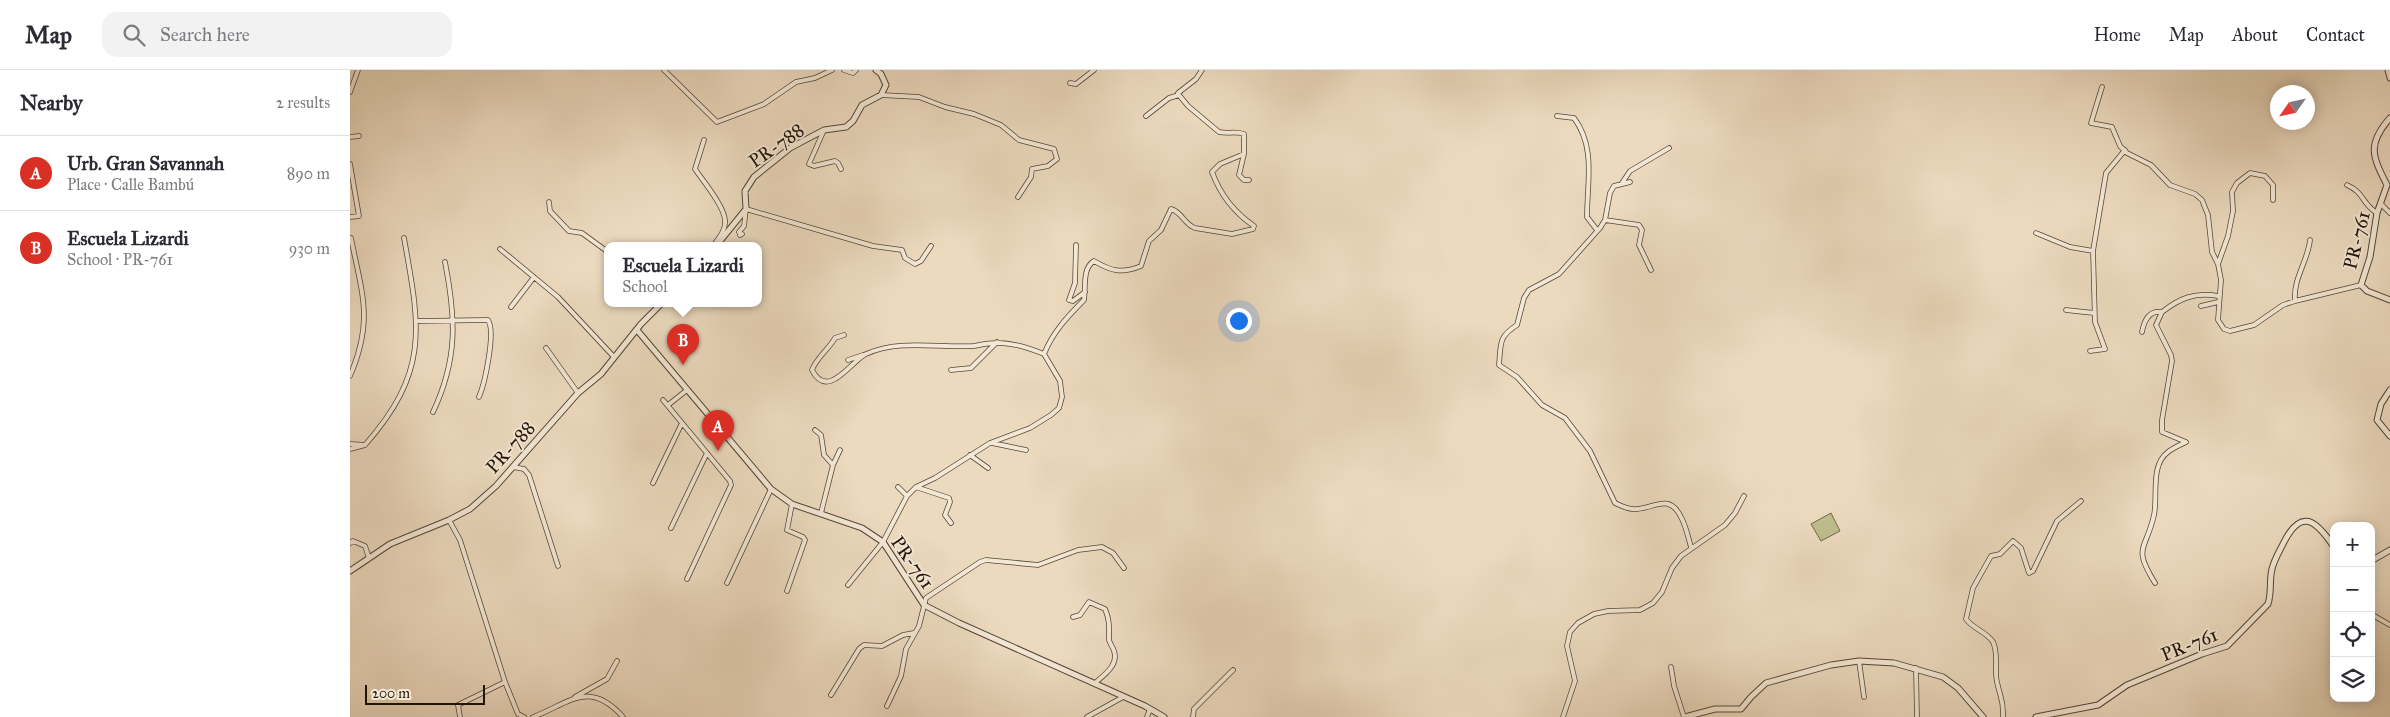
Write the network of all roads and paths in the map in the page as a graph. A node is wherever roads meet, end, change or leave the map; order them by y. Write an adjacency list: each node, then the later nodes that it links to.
1 (358, 70): 13 (street)
2 (664, 70): 3 (street)
3 (832, 70)
4 (844, 70): 5 (street)
5 (856, 70)
6 (876, 70): 14 (street)
7 (1094, 70): 11 (street)
8 (1202, 70): 15 (street)
9 (2388, 70): 10 (street)
10 (2390, 78)
11 (1070, 83)
12 (2102, 87): 24 (street)
13 (350, 92)
14 (881, 95): 19 (street, PR-788 / PR-788); 33 (street)
15 (1178, 95): 16 (street); 25 (street)
16 (1146, 116)
17 (1557, 116): 42 (street)
18 (2390, 118): 36 (street, PR-761 / PR-761)
19 (824, 130): 27 (street); 37 (street, PR-788 / PR-788)
20 (359, 136): 21 (street)
21 (350, 137)
22 (704, 140): 48 (street)
23 (1669, 148): 30 (street)
24 (2124, 150): 54 (street); 56 (street)
25 (1244, 154): 29 (street); 60 (street)
26 (350, 164): 28 (street)
27 (841, 169)
28 (351, 177): 40 (street)
29 (1249, 180)
30 (1622, 182): 31 (street); 41 (street)
31 (1630, 182)
32 (2347, 185): 38 (street)
33 (1018, 197)
34 (2273, 200): 56 (street)
35 (549, 202): 53 (street)
36 (2381, 204): 38 (street, PR-761 / PR-761); 39 (street)
37 (746, 210): 44 (street); 49 (street); 51 (street)
38 (2377, 213): 59 (street, PR-761 / PR-761)
39 (2390, 213)
40 (350, 217)
41 (1605, 220): 42 (street); 57 (street)
42 (1597, 230): 121 (street)
43 (2036, 233): 54 (street)
44 (742, 234)
45 (352, 238): 84 (street)
46 (404, 238): 71 (street)
47 (2310, 240): 63 (street)
48 (716, 242)
49 (718, 242)
50 (1076, 245): 60 (street)
51 (931, 246)
52 (500, 248): 58 (street)
53 (604, 249)
54 (2093, 251): 69 (street)
55 (445, 262): 72 (street)
56 (2218, 264): 61 (street)
57 (1651, 270)
58 (534, 277): 66 (street); 81 (street)
59 (2361, 285): 62 (street, PR-761 / PR-761); 63 (street)
60 (1085, 292): 80 (street)
61 (2218, 296): 64 (street); 70 (street)
62 (2390, 300)
63 (2295, 301): 64 (street)
64 (2218, 302): 65 (street)
65 (2201, 306)
66 (511, 307)
67 (659, 307): 73 (street, PR-788 / PR-788)
68 (2066, 310): 69 (street)
69 (2094, 312): 78 (street)
70 (2162, 312): 74 (street); 130 (street)
71 (417, 321): 72 (street); 98 (street)
72 (454, 321): 90 (street); 93 (street)
73 (637, 330): 81 (street, PR-788 / PR-788); 87 (street, PR-761 / PR-761)
74 (2142, 332)
75 (844, 335): 79 (street)
76 (997, 342): 79 (street); 80 (street); 85 (street)
77 (546, 348): 89 (street)
78 (2090, 351)
79 (865, 354): 82 (street)
80 (1044, 354): 97 (street)
81 (614, 357): 89 (street, PR-788 / PR-788)
82 (848, 360)
83 (350, 362): 84 (street)
84 (355, 364): 86 (street)
85 (951, 370)
86 (350, 376)
87 (687, 390): 92 (street); 109 (street, PR-761 / PR-761)
88 (2390, 390): 96 (street)
89 (578, 392): 104 (street, PR-788 / PR-788)
90 (479, 397)
91 (663, 400): 92 (street)
92 (668, 406): 94 (street)
93 (434, 412)
94 (682, 423): 101 (street); 106 (street)
95 (815, 430): 103 (street)
96 (2390, 436)
97 (990, 443): 100 (street); 102 (street)
98 (353, 447)
99 (840, 450): 103 (street)
100 (1026, 450)
101 (707, 453): 117 (street); 128 (street)
102 (970, 455): 105 (street); 108 (street)
103 (834, 465): 114 (street)
104 (513, 467): 115 (street, PR-788 / PR-788); 125 (street)
105 (988, 468)
106 (653, 484)
107 (898, 487): 110 (street)
108 (916, 487): 110 (street); 116 (street)
109 (771, 489): 113 (street, PR-761 / PR-761); 129 (street)
110 (907, 496): 118 (street)
111 (1744, 496): 121 (street)
112 (2081, 501): 164 (street)
113 (792, 504): 114 (street, PR-761 / PR-761); 132 (street)
114 (821, 512): 118 (street, PR-761 / PR-761)
115 (449, 520): 123 (street, PR-788 / PR-788); 143 (street)
116 (951, 523)
117 (671, 528)
118 (883, 542): 131 (street); 133 (street, PR-761 / PR-761)
119 (2330, 542): 165 (street, PR-761 / PR-761)
120 (350, 543): 123 (street)
121 (1690, 547): 160 (street)
122 (2390, 550): 124 (street)
123 (369, 558): 127 (street, PR-788 / PR-788)
124 (2375, 559)
125 (558, 566)
126 (1124, 568): 133 (street)
127 (350, 572)
128 (687, 578)
129 (727, 583)
130 (2155, 583)
131 (848, 585)
132 (787, 591)
133 (924, 605): 137 (street); 144 (street, PR-761 / PR-761)
134 (2375, 616): 136 (street)
135 (1073, 618): 144 (street)
136 (2390, 625)
137 (914, 632): 145 (street); 149 (street)
138 (617, 661): 146 (street)
139 (1859, 661): 141 (street); 148 (street); 161 (street)
140 (1671, 667): 161 (street)
141 (1916, 668): 162 (street); 163 (street)
142 (1233, 670): 159 (street)
143 (505, 682): 151 (street); 153 (street)
144 (1095, 683): 147 (street, PR-761 / PR-761)
145 (831, 695)
146 (574, 697): 155 (street); 156 (street)
147 (1123, 697): 150 (street, PR-761 / PR-761); 152 (street)
148 (1864, 697)
149 (887, 706)
150 (1150, 709): 157 (street); 158 (street, PR-761 / PR-761)
151 (518, 715): 154 (street)
152 (1088, 716)
153 (460, 717)
154 (524, 717)
155 (533, 717)
156 (623, 717)
157 (1148, 717)
158 (1164, 717)
159 (1193, 717)
160 (1563, 717)
161 (1684, 717)
162 (1917, 717)
163 (1983, 717)
164 (2003, 717)
165 (2036, 717)

